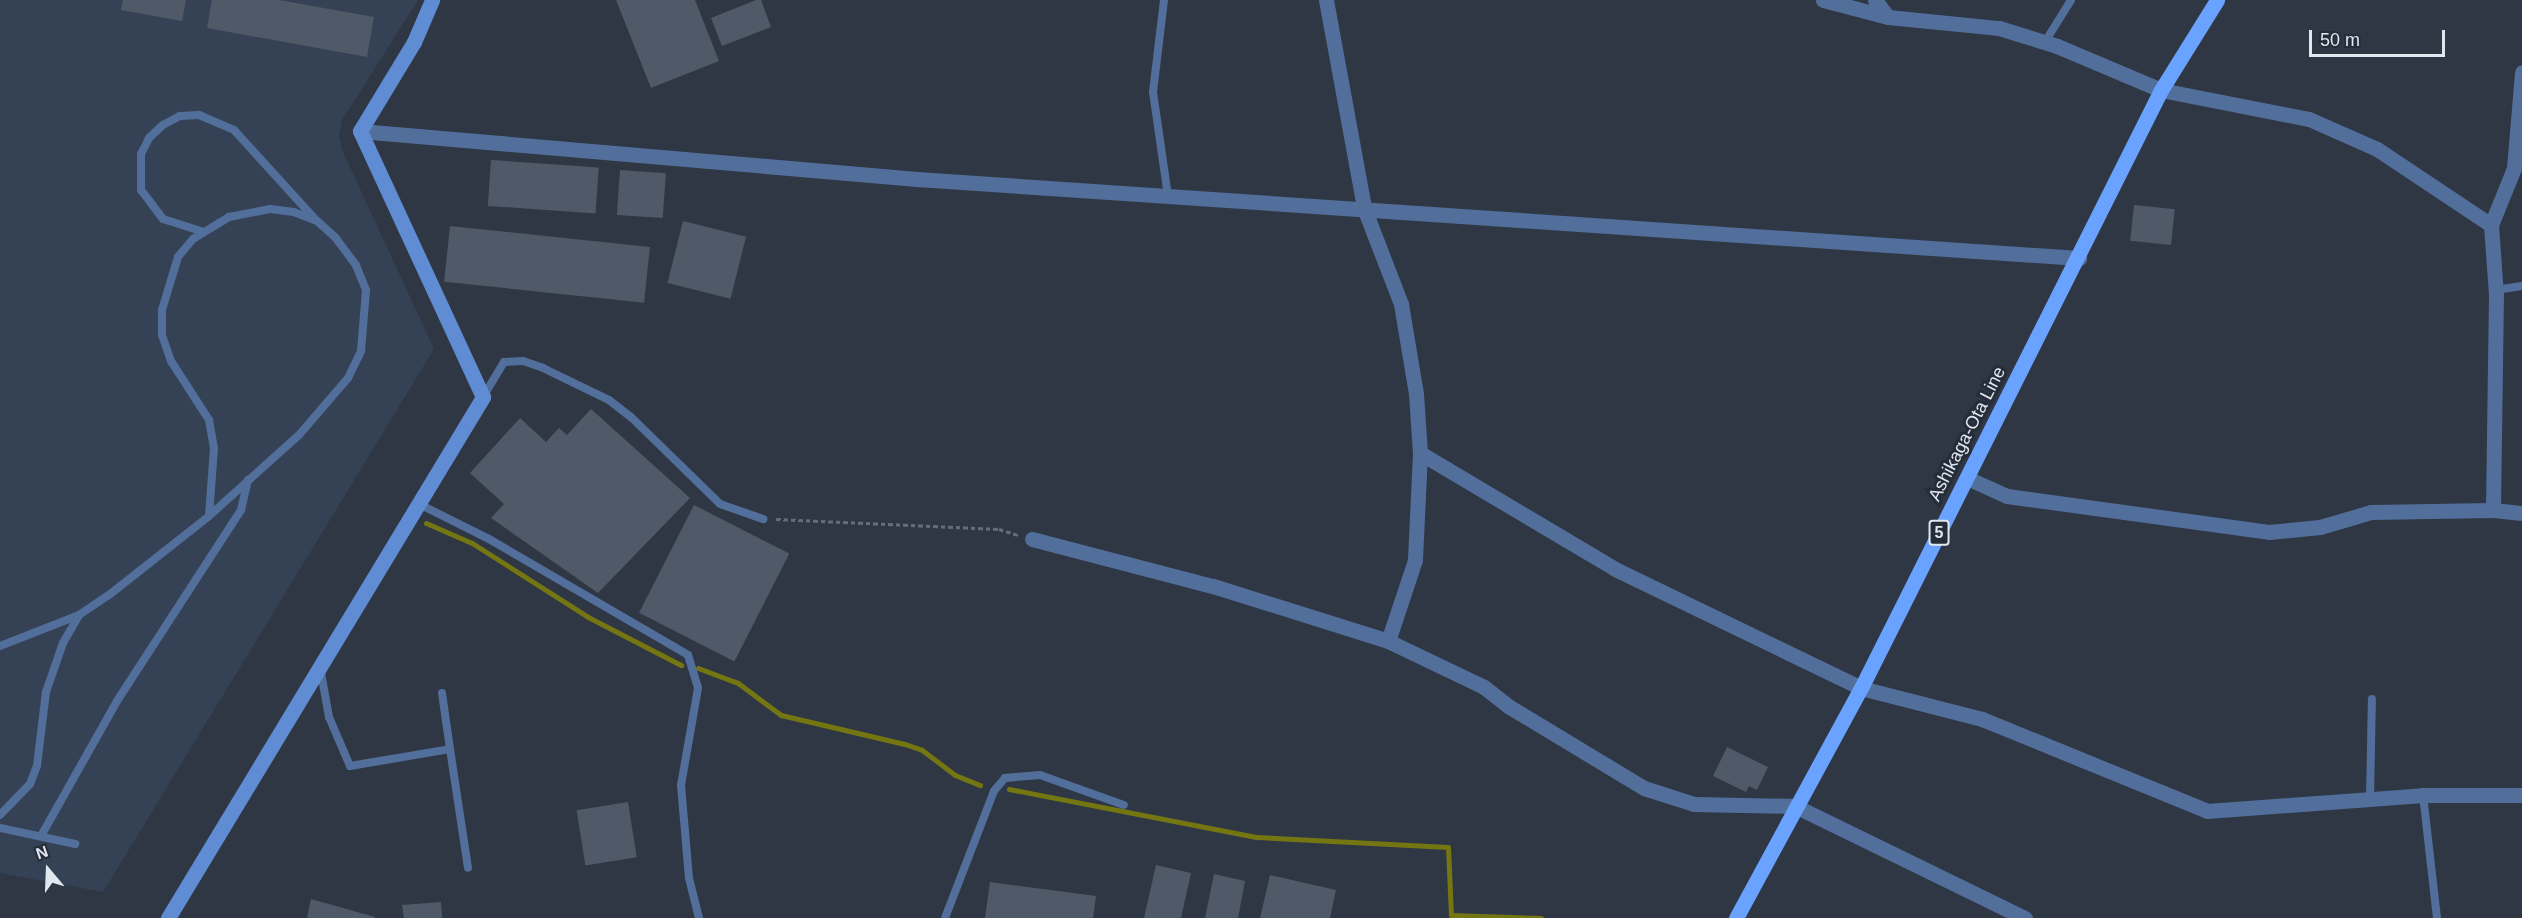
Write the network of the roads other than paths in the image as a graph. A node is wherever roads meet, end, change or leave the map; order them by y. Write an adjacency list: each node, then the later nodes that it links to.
1 (432, 0): 12 (street)
2 (1164, 0): 14 (lane)
3 (1326, 0): 15 (street)
4 (1823, 0): 8 (street)
5 (1875, 0): 8 (street)
6 (2071, 0): 9 (lane)
7 (2217, 0): 11 (main road, Ashikaga-Ota Line / 5)
8 (1888, 17): 9 (street)
9 (2045, 42): 11 (street)
10 (2522, 72): 13 (street)
11 (2161, 90): 17 (street); 19 (main road, Ashikaga-Ota Line / 5)
12 (360, 131): 14 (street); 22 (street)
13 (2519, 145): 17 (street)
14 (1168, 196): 15 (street)
15 (1364, 208): 19 (street); 23 (street)
16 (317, 221): 18 (lane); 18 (lane); 25 (lane)
17 (2491, 225): 21 (street)
18 (204, 232): 29 (lane)
19 (2079, 258): 24 (main road, Ashikaga-Ota Line / 5)
20 (2522, 286): 21 (lane)
21 (2496, 290): 27 (street)
22 (483, 397): 26 (street); 30 (lane)
23 (1420, 453): 33 (street); 36 (street)
24 (1967, 478): 27 (street); 36 (main road, Ashikaga-Ota Line / 5)
25 (248, 480): 29 (lane); 47 (lane)
26 (419, 504): 35 (street); 52 (lane)
27 (2493, 510): 28 (street)
28 (2522, 513)
29 (209, 516): 32 (lane)
30 (763, 519)
31 (1032, 539): 33 (street)
32 (79, 615): 34 (lane); 45 (lane)
33 (1388, 641): 44 (street)
34 (0, 646)
35 (320, 667): 39 (lane); 51 (street)
36 (1861, 688): 42 (street); 44 (main road, Ashikaga-Ota Line / 5)
37 (442, 693): 39 (lane)
38 (2372, 699): 42 (lane)
39 (450, 749): 49 (lane)
40 (2422, 795): 41 (street); 42 (street); 56 (lane)
41 (2522, 795)
42 (2370, 799)
43 (1124, 805): 53 (lane)
44 (1795, 806): 50 (street); 54 (main road, Ashikaga-Ota Line / 5)
45 (0, 815)
46 (0, 828): 47 (lane)
47 (41, 836): 48 (lane)
48 (75, 844)
49 (468, 868)
50 (2000, 913): 55 (street)
51 (168, 918)
52 (699, 918)
53 (945, 918)
54 (1736, 918)
55 (2025, 918)
56 (2437, 918)

